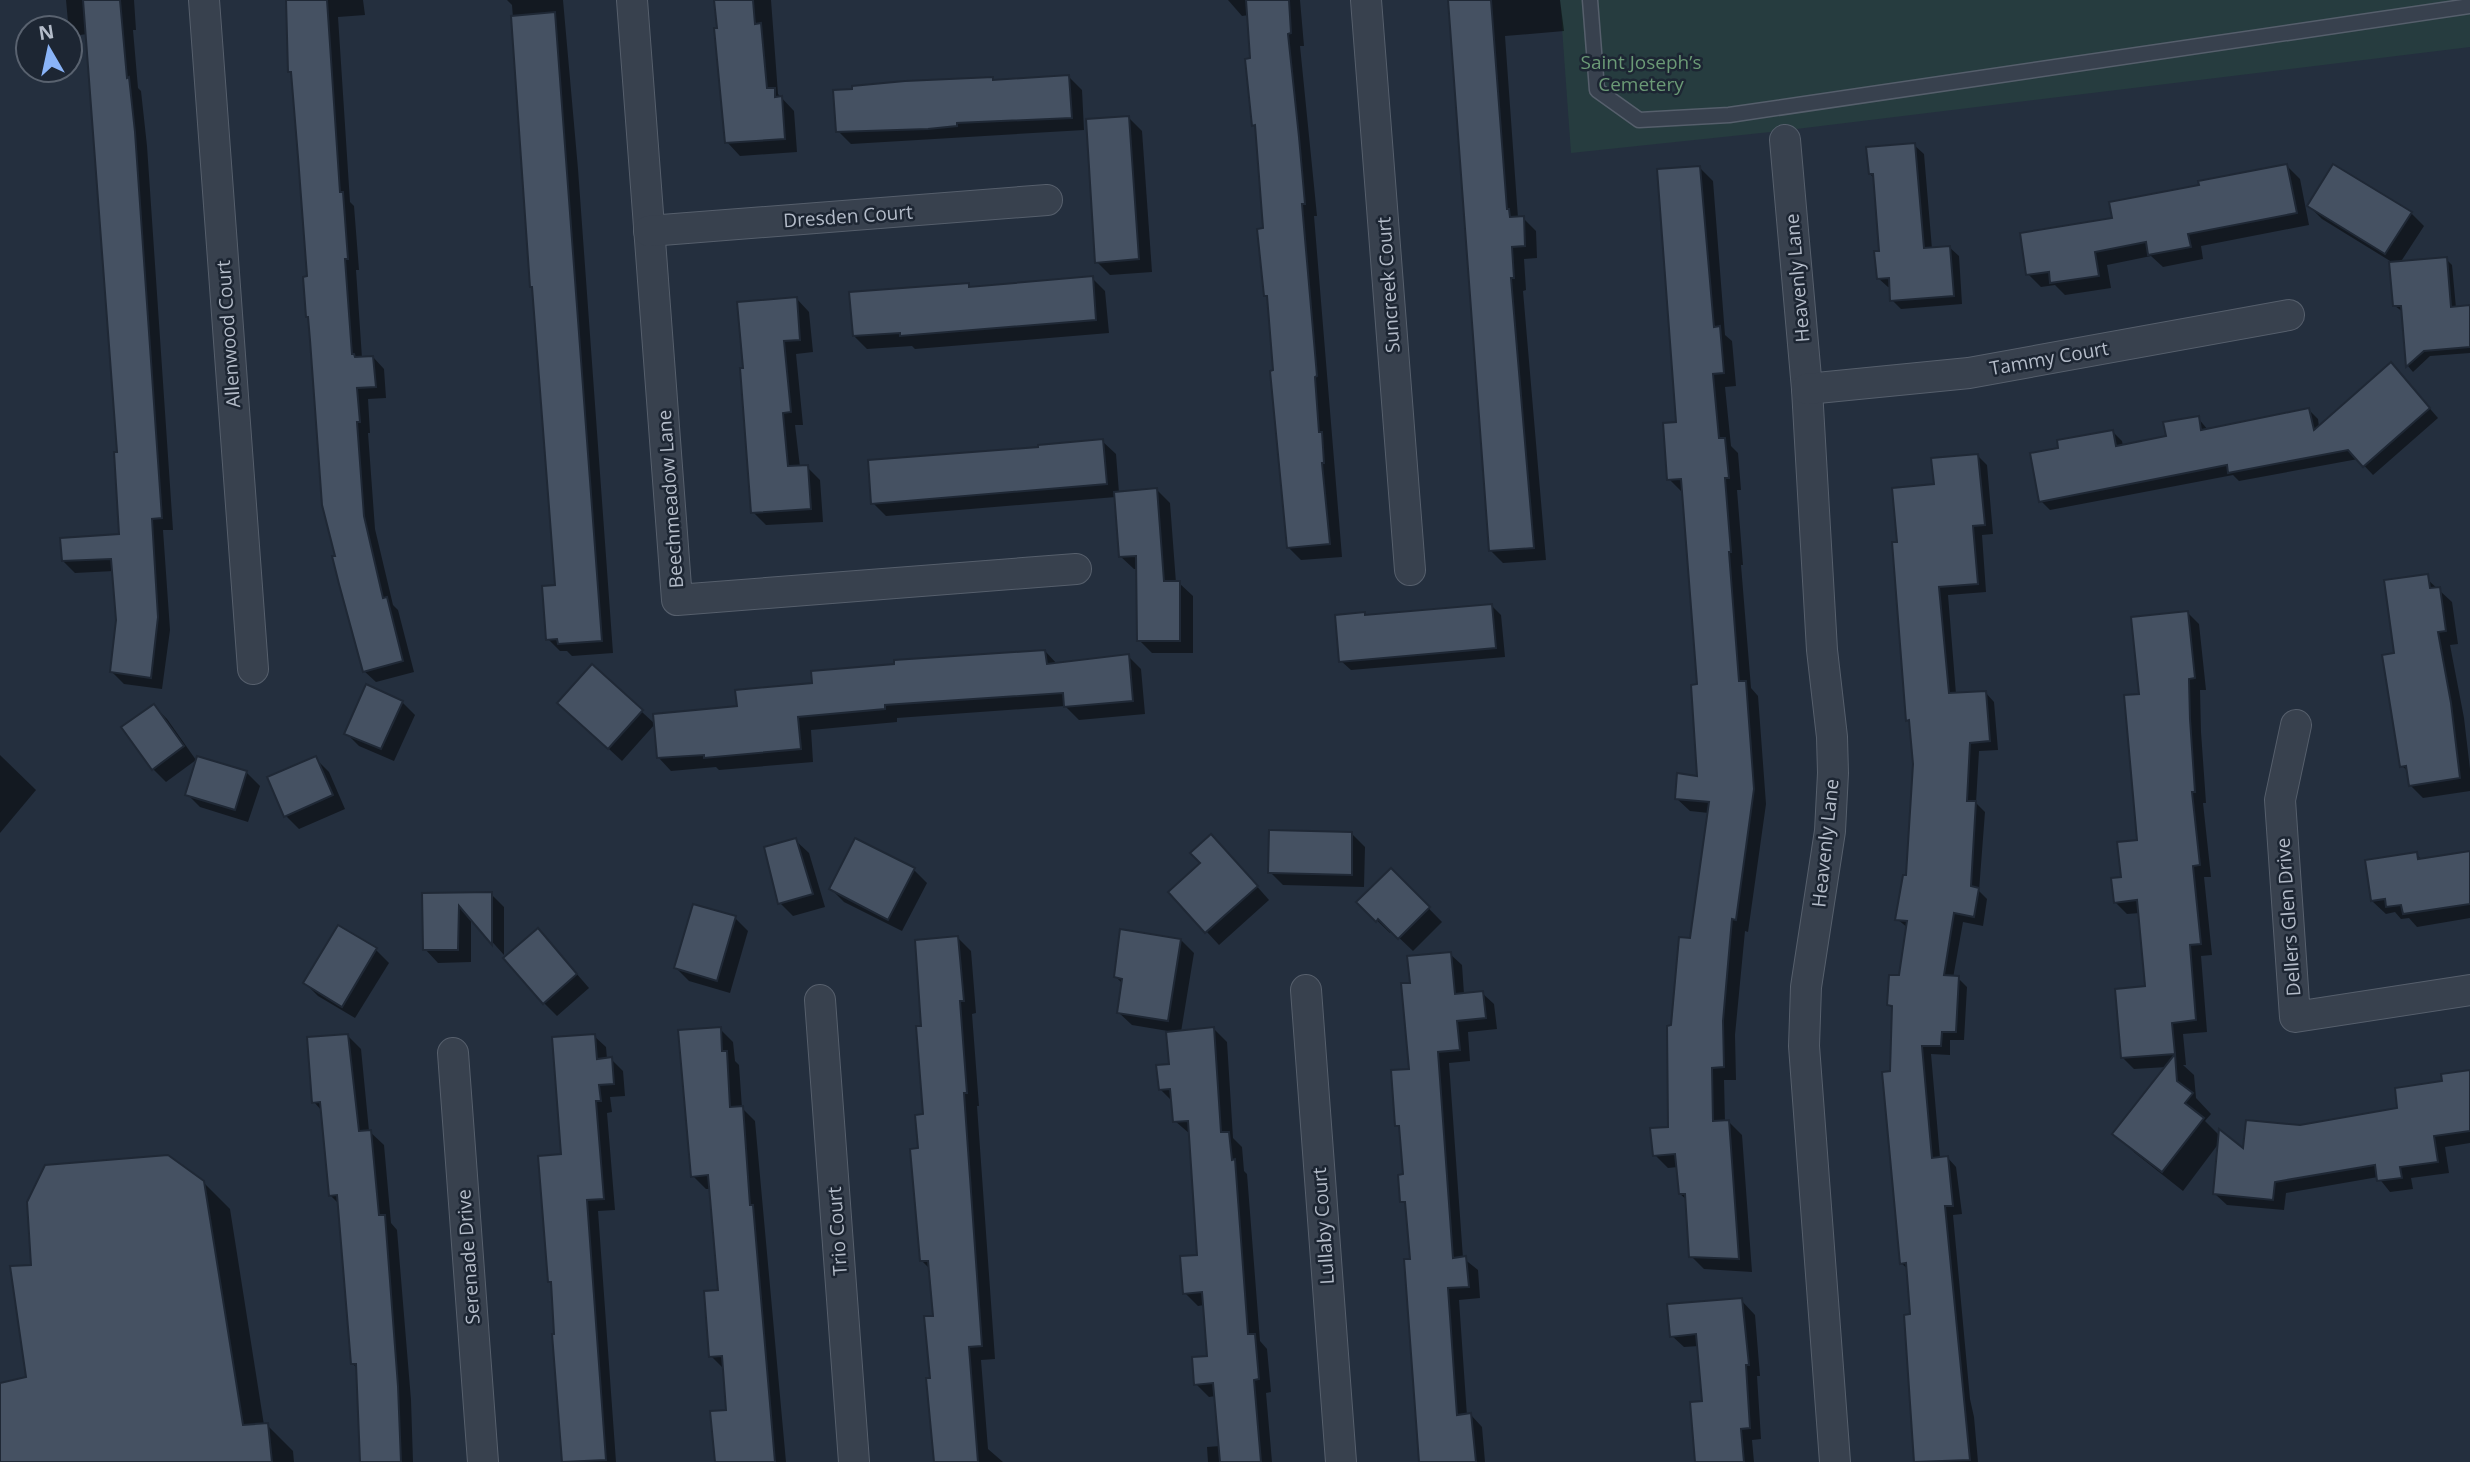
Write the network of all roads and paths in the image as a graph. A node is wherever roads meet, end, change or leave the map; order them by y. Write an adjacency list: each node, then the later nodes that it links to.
1 (204, 0): 13 (street, Allenwood Court)
2 (632, 0): 8 (street, Beechmeadow Lane)
3 (1366, 0): 12 (street, Suncreek Court)
4 (1590, 0): 5 (lane)
5 (2470, 6)
6 (1785, 140): 10 (street, Heavenly Lane)
7 (1047, 200): 8 (street, Dresden Court)
8 (649, 231): 11 (street, Beechmeadow Lane)
9 (2289, 315): 10 (street, Tammy Court)
10 (1807, 389): 22 (street, Heavenly Lane)
11 (1076, 569)
12 (1410, 570)
13 (253, 669)
14 (2296, 725): 16 (street, Dellers Glen Drive)
15 (1306, 990): 21 (street, Lullaby Court)
16 (2470, 990)
17 (820, 1000): 20 (street, Trio Court)
18 (453, 1053): 19 (street, Serenade Drive)
19 (483, 1462)
20 (854, 1462)
21 (1341, 1462)
22 (1835, 1462)

